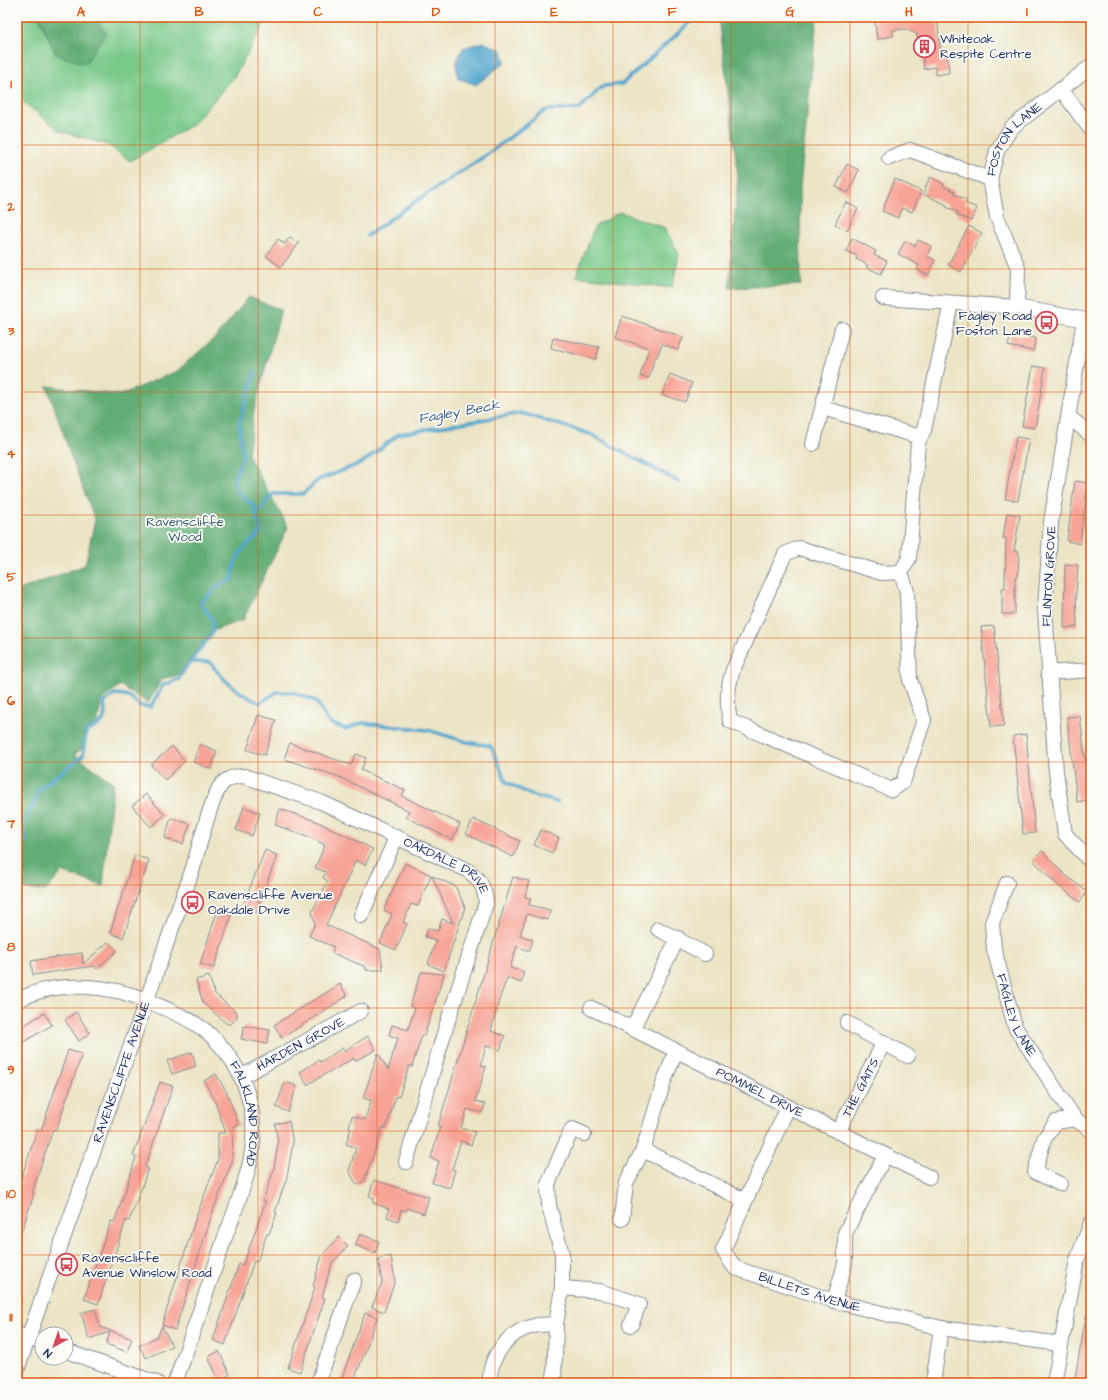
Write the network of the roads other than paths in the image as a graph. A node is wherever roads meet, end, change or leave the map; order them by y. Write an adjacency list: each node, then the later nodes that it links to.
1 (1091, 66): 2 (street, FOSTON LANE)
2 (1061, 89): 3 (street); 5 (street, FOSTON LANE)
3 (1091, 130)
4 (889, 158): 5 (street)
5 (990, 179): 8 (street, FOSTON LANE)
6 (882, 298): 7 (street)
7 (951, 303): 8 (street); 14 (street)
8 (1017, 307): 9 (street)
9 (1087, 320): 12 (street, FLINTON GROVE)
10 (842, 329): 11 (street)
11 (823, 408): 14 (street); 15 (street)
12 (1069, 417): 13 (street); 18 (street, FLINTON GROVE)
13 (1091, 435)
14 (920, 437): 16 (street)
15 (813, 444)
16 (901, 572): 16 (street)
17 (1091, 670): 18 (street)
18 (1048, 673): 21 (street, FLINTON GROVE)
19 (231, 778): 20 (street, OAKDALE DRIVE); 27 (street, RAVENSCLIFFE AVENUE)
20 (396, 838): 23 (street); 44 (street, OAKDALE DRIVE)
21 (1091, 862)
22 (1006, 883): 38 (street, FAGLEY LANE)
23 (361, 916)
24 (658, 929): 25 (street)
25 (678, 938): 26 (street); 32 (street)
26 (705, 954)
27 (145, 1000): 28 (street, FALKLAND ROAD); 36 (street, FALKLAND ROAD); 57 (street, RAVENSCLIFFE AVENUE)
28 (17, 1001)
29 (591, 1008): 32 (street, POMMEL DRIVE)
30 (361, 1011): 36 (street, HARDEN GROVE)
31 (847, 1023): 33 (street)
32 (632, 1029): 34 (street, POMMEL DRIVE)
33 (884, 1042): 35 (street); 40 (street, THE GAITS)
34 (676, 1051): 37 (street, POMMEL DRIVE); 42 (street)
35 (908, 1056)
36 (241, 1077): 63 (street, FALKLAND ROAD)
37 (788, 1107): 40 (street, POMMEL DRIVE); 47 (street, BILLETS AVENUE)
38 (1075, 1119): 39 (street, FAGLEY LANE); 46 (street)
39 (1091, 1130)
40 (838, 1132): 43 (street, POMMEL DRIVE)
41 (584, 1134): 52 (street)
42 (643, 1150): 47 (street); 48 (street)
43 (885, 1156): 45 (street, POMMEL DRIVE); 53 (street)
44 (406, 1162)
45 (929, 1177)
46 (1060, 1184)
47 (744, 1200): 53 (street, BILLETS AVENUE)
48 (622, 1220)
49 (1091, 1223): 50 (street)
50 (1086, 1247): 59 (street)
51 (354, 1280): 64 (street)
52 (562, 1288): 54 (street); 55 (street)
53 (834, 1301): 56 (street, BILLETS AVENUE)
54 (556, 1324): 65 (street); 66 (street)
55 (631, 1325)
56 (941, 1328): 59 (street, BILLETS AVENUE); 67 (street)
57 (22, 1336): 58 (street); 61 (street, RAVENSCLIFFE AVENUE)
58 (34, 1340)
59 (1061, 1344): 68 (street)
60 (74, 1354): 62 (street)
61 (17, 1370)
62 (157, 1383)
63 (175, 1383)
64 (318, 1383)
65 (490, 1383)
66 (554, 1383)
67 (933, 1383)
68 (1054, 1383)

